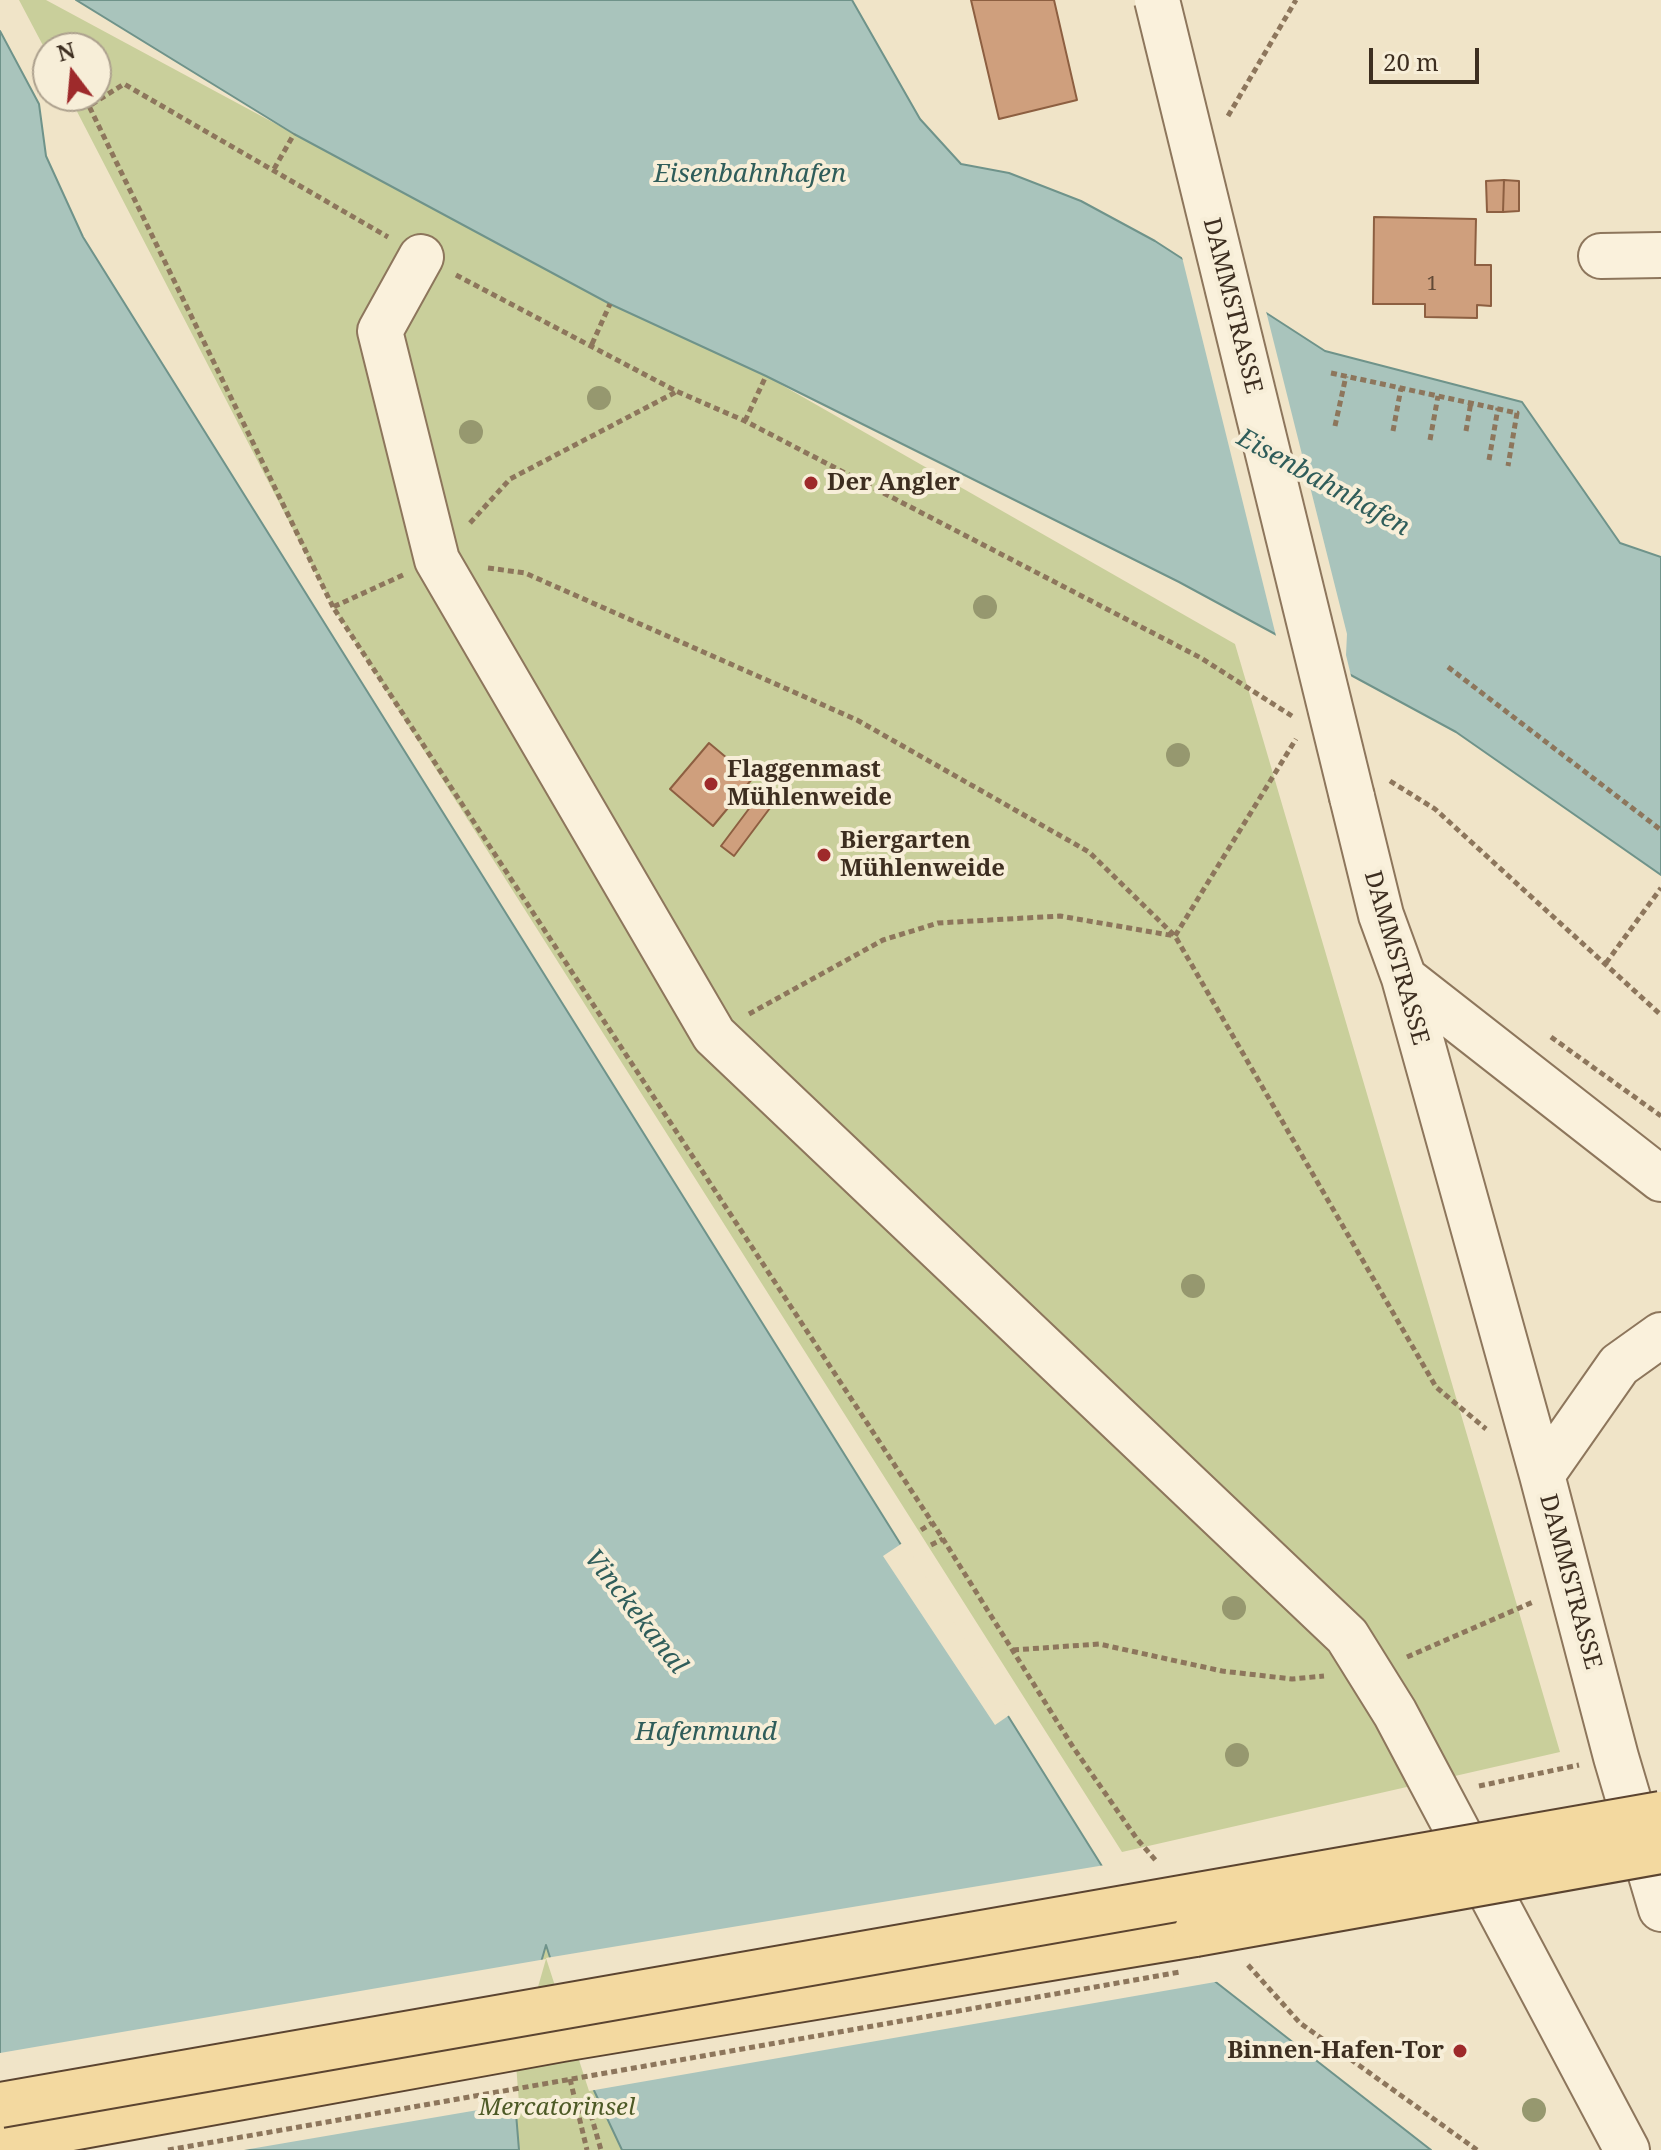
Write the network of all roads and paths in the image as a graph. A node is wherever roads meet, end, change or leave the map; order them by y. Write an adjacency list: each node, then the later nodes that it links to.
1 (1157, 0): 31 (street, DAMMSTRASSE, bridge)
2 (1296, 0): 3 (path)
3 (1228, 117)
4 (294, 134): 5 (path)
5 (274, 169): 8 (path); 27 (path)
6 (1661, 255): 7 (street)
7 (1601, 256)
8 (421, 257): 10 (path); 26 (street)
9 (610, 304): 10 (path)
10 (592, 344): 15 (path)
11 (1331, 373): 13 (path)
12 (766, 376): 19 (path)
13 (1346, 376): 14 (path); 20 (path)
14 (1401, 388): 16 (path); 21 (path)
15 (676, 391): 19 (path); 26 (path)
16 (1438, 396): 17 (path); 23 (path)
17 (1471, 402): 18 (path); 22 (path)
18 (1498, 408): 24 (path); 25 (path)
19 (745, 421): 29 (path)
20 (1335, 426)
21 (1393, 431)
22 (1466, 431)
23 (1430, 440)
24 (1489, 460)
25 (1508, 466)
26 (437, 560): 27 (path); 34 (path); 38 (street)
27 (333, 607): 43 (path)
28 (1448, 667): 32 (path)
29 (1305, 725)
30 (1296, 738): 34 (path)
31 (1367, 786): 35 (path); 36 (street, DAMMSTRASSE)
32 (1661, 830)
33 (1661, 888): 35 (path)
34 (1175, 936): 38 (path); 41 (path)
35 (1606, 963): 37 (path)
36 (1404, 978): 39 (street); 42 (street, DAMMSTRASSE)
37 (1661, 1015)
38 (714, 1035): 49 (street)
39 (1661, 1179)
40 (1661, 1335): 42 (street)
41 (1495, 1436)
42 (1542, 1475): 47 (street, DAMMSTRASSE)
43 (932, 1523): 44 (path); 45 (path)
44 (921, 1530)
45 (943, 1539): 46 (path); 48 (path)
46 (931, 1545)
47 (1571, 1586): 49 (path); 50 (street, DAMMSTRASSE)
48 (1013, 1650): 49 (path); 54 (path)
49 (1370, 1673): 51 (street)
50 (1616, 1757): 51 (path); 55 (street, DAMMSTRASSE)
51 (1439, 1795): 68 (street)
52 (1661, 1814): 61 (main road, bridge)
53 (1661, 1851): 60 (main road, bridge)
54 (1167, 1874)
55 (1661, 1909)
56 (1238, 1954): 67 (path)
57 (1252, 1959): 58 (path)
58 (1237, 1962)
59 (1190, 1970): 64 (path, bridge)
60 (562, 2039): 62 (path); 63 (main road)
61 (0, 2105)
62 (576, 2111): 65 (path); 66 (path)
63 (0, 2141)
64 (168, 2150)
65 (587, 2150)
66 (601, 2150)
67 (1477, 2150)
68 (1627, 2150)

